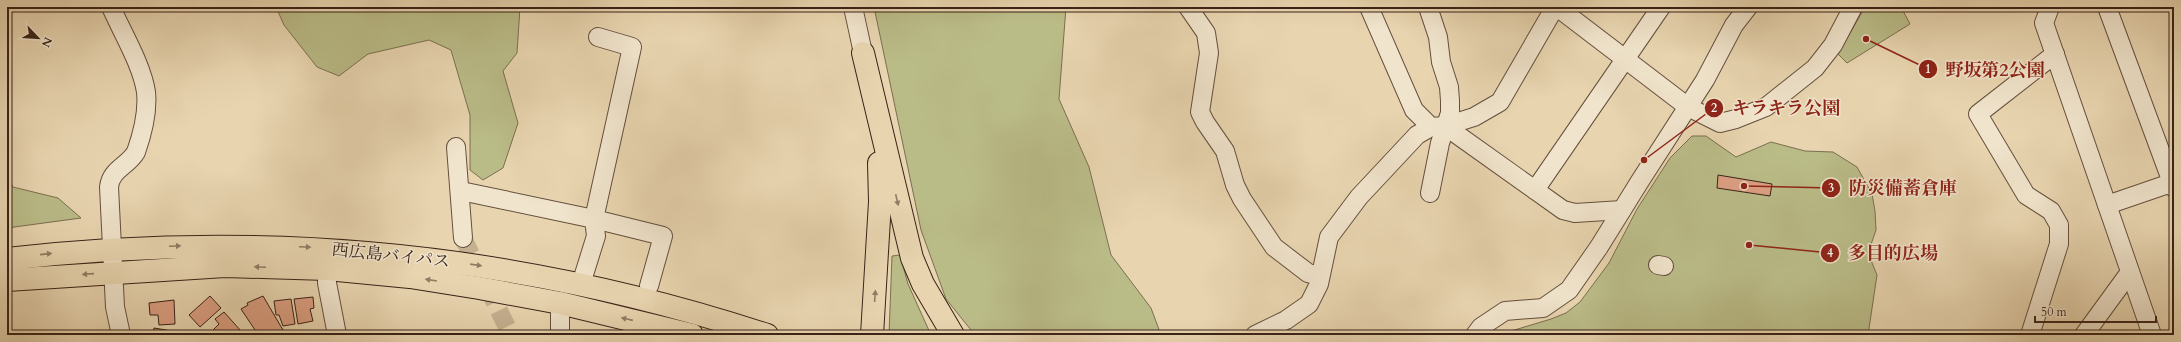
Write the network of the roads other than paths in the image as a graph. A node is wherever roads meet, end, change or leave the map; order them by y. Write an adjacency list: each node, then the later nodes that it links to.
1 (111, 7): 27 (street)
2 (853, 7): 13 (street)
3 (1188, 7): 32 (street)
4 (1369, 7): 17 (street)
5 (1428, 7): 17 (street)
6 (1556, 7): 15 (street); 17 (street)
7 (1661, 7): 15 (street)
8 (1748, 7): 16 (street)
9 (1853, 7): 16 (street)
10 (2050, 7): 14 (street)
11 (2107, 7): 19 (street)
12 (598, 37): 25 (street)
13 (863, 52): 42 (highway, one-way to 13); 43 (highway, one-way to 43)
14 (2055, 54): 23 (street); 46 (street)
15 (1625, 59): 16 (street); 20 (street)
16 (1688, 107): 24 (street)
17 (1438, 127): 20 (street); 22 (street); 32 (street)
18 (456, 148): 21 (street)
19 (2173, 184): 23 (street)
20 (1534, 190): 24 (street)
21 (461, 191): 25 (street); 26 (street)
22 (1430, 193)
23 (2107, 205): 31 (street)
24 (1622, 210): 45 (street)
25 (594, 219): 34 (street); 35 (street)
26 (464, 238)
27 (113, 249): 28 (highway, 西広島バイパス, one-way to 27); 30 (street); 34 (highway, 西広島バイパス, one-way to 34)
28 (7, 259)
29 (327, 269): 30 (highway, 西広島バイパス, one-way to 30); 36 (highway, 西広島バイパス, one-way to 29); 39 (street)
30 (114, 272): 33 (highway, 西広島バイパス, one-way to 33); 38 (street)
31 (2130, 272): 47 (street); 48 (street)
32 (1320, 276): 44 (street)
33 (7, 280)
34 (581, 284): 41 (highway, 西広島バイパス)
35 (649, 286)
36 (560, 303): 37 (highway, 西広島バイパス, one-way to 36); 40 (street)
37 (682, 334)
38 (121, 335)
39 (337, 335)
40 (560, 335)
41 (767, 335)
42 (872, 335)
43 (953, 335)
44 (1255, 335)
45 (1475, 335)
46 (2030, 335)
47 (2084, 335)
48 (2152, 335)

